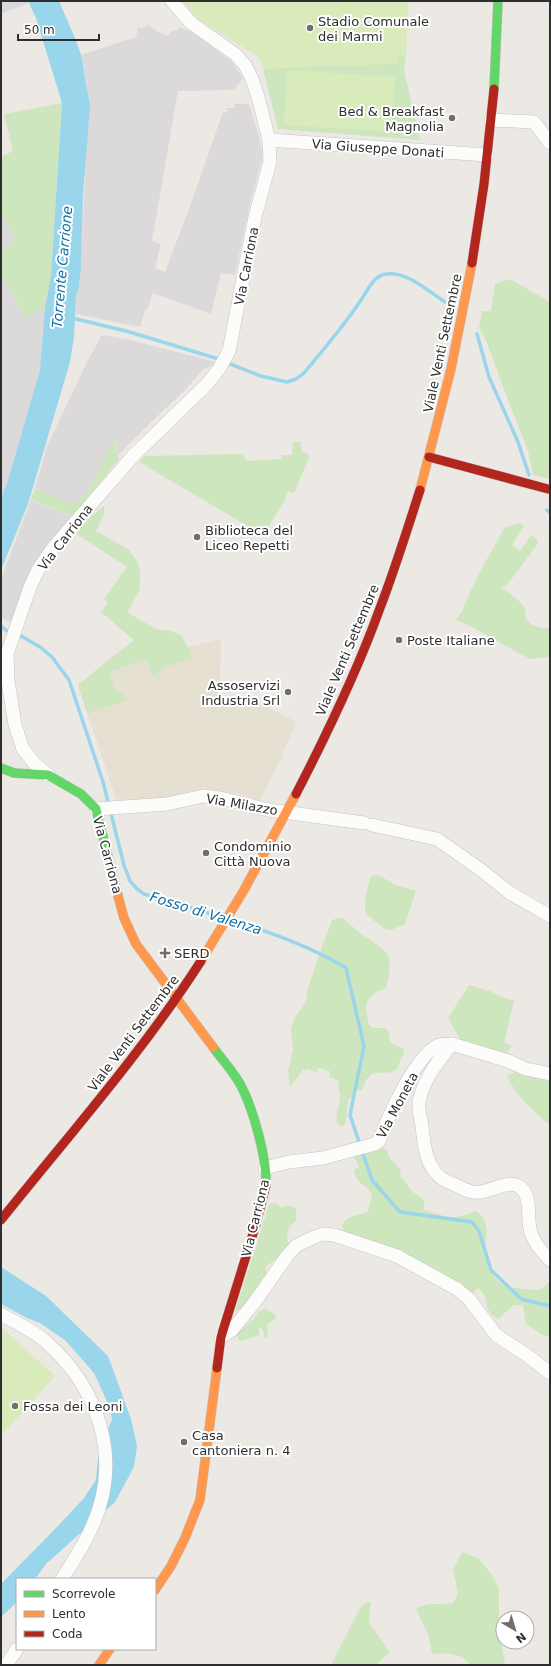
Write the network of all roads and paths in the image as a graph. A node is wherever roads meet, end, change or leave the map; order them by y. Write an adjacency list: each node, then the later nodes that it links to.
1 (172, 1): 4 (street, Via Carriona)
2 (498, 1): 3 (main road, Viale Venti Settembre)
3 (491, 120): 5 (street); 6 (main road, Viale Venti Settembre)
4 (269, 140): 6 (street, Via Giuseppe Donati); 9 (street, Via Carriona)
5 (550, 143)
6 (487, 155): 7 (main road, Viale Venti Settembre)
7 (429, 457): 8 (main road); 13 (main road, Viale Venti Settembre)
8 (544, 488)
9 (6, 654): 11 (street, Via Carriona)
10 (1, 768): 11 (main road)
11 (48, 775): 12 (main road, Via Carriona)
12 (98, 808): 13 (street, Via Milazzo); 15 (main road, Via Carriona)
13 (286, 812): 14 (street, Via Milazzo); 15 (main road, Viale Venti Settembre)
14 (550, 916)
15 (176, 999): 18 (main road, Via Carriona); 19 (main road, Viale Venti Settembre)
16 (452, 1044): 17 (street); 18 (street, Via Moneta); 20 (street, Via Moneta)
17 (550, 1074)
18 (265, 1168): 22 (main road, Via Carriona)
19 (1, 1220)
20 (550, 1260)
21 (1, 1314): 24 (street)
22 (221, 1337): 23 (street); 25 (main road, Via Carriona)
23 (550, 1374)
24 (63, 1578)
25 (156, 1588)
26 (16, 1650): 28 (street)
27 (109, 1650): 29 (main road)
28 (6, 1665)
29 (100, 1665)

